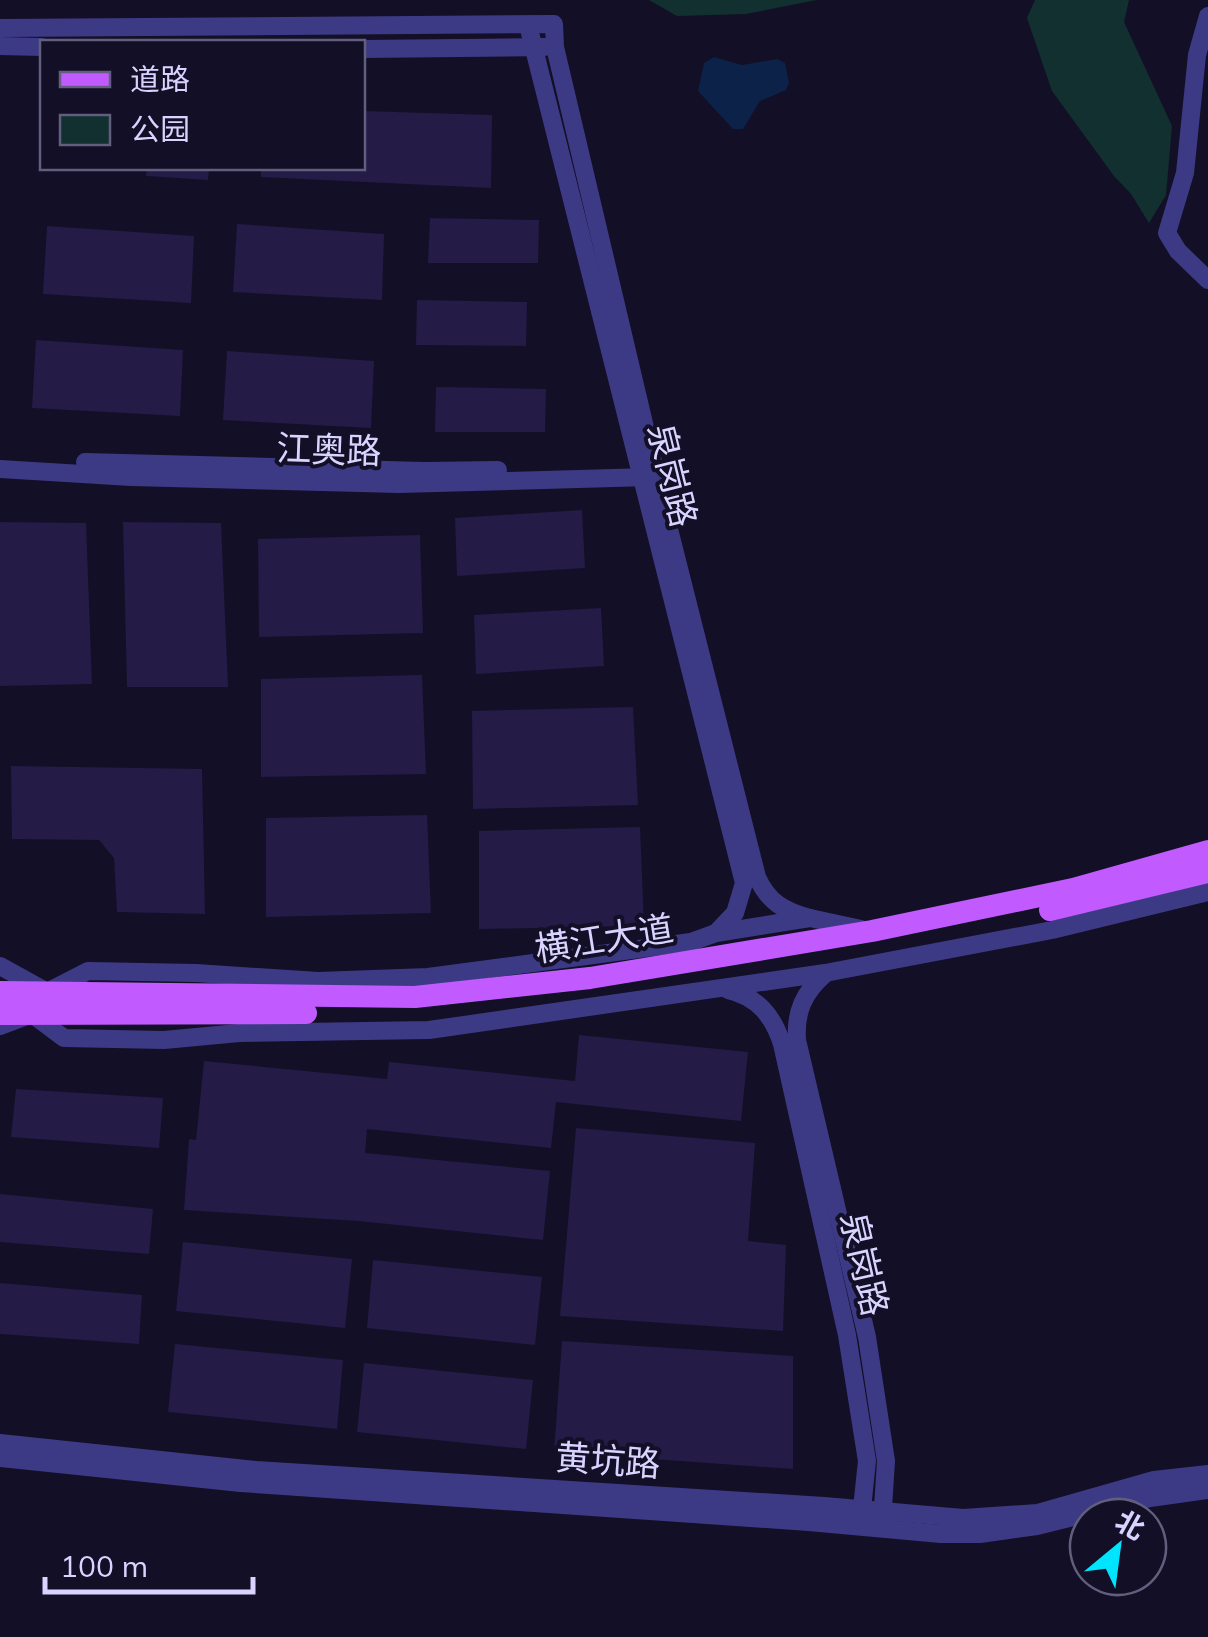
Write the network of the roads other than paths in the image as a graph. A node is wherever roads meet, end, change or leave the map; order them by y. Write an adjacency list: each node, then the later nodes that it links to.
1 (1208, 16): 9 (street)
2 (528, 25): 3 (street); 6 (street); 7 (street, 泉岗路)
3 (0, 28)
4 (0, 46): 5 (street)
5 (40, 47)
6 (555, 47): 7 (street); 12 (street, 泉岗路)
7 (533, 48): 8 (street); 12 (street, 泉岗路)
8 (365, 49)
9 (1208, 280)
10 (0, 459): 12 (street, 江奥路)
11 (0, 469): 12 (street, 江奥路)
12 (647, 471): 15 (street, 泉岗路)
13 (1208, 851): 19 (main road, 横江大道)
14 (1208, 872): 19 (main road, 横江大道)
15 (750, 878): 17 (street, 泉岗路); 18 (street)
16 (1208, 892): 19 (street)
17 (810, 918): 18 (street); 19 (street)
18 (716, 933): 21 (street)
19 (864, 948): 21 (main road, 横江大道); 22 (street)
20 (0, 966): 25 (street)
21 (682, 969): 23 (street); 25 (main road, 横江大道); 27 (main road, 横江大道)
22 (825, 973): 23 (street); 29 (street, 泉岗路)
23 (723, 989): 29 (street, 泉岗路)
24 (0, 992): 25 (main road, 横江大道)
25 (47, 992)
26 (0, 1014): 27 (main road, 横江大道)
27 (32, 1014): 28 (street)
28 (0, 1026)
29 (789, 1042): 34 (street, 泉岗路); 35 (street, 泉岗路)
30 (0, 1442): 34 (street, 黄坑路)
31 (0, 1458): 34 (street, 黄坑路)
32 (1208, 1474): 35 (street, 黄坑路)
33 (1208, 1490): 35 (street, 黄坑路)
34 (861, 1518): 35 (street, 黄坑路)
35 (882, 1520)

